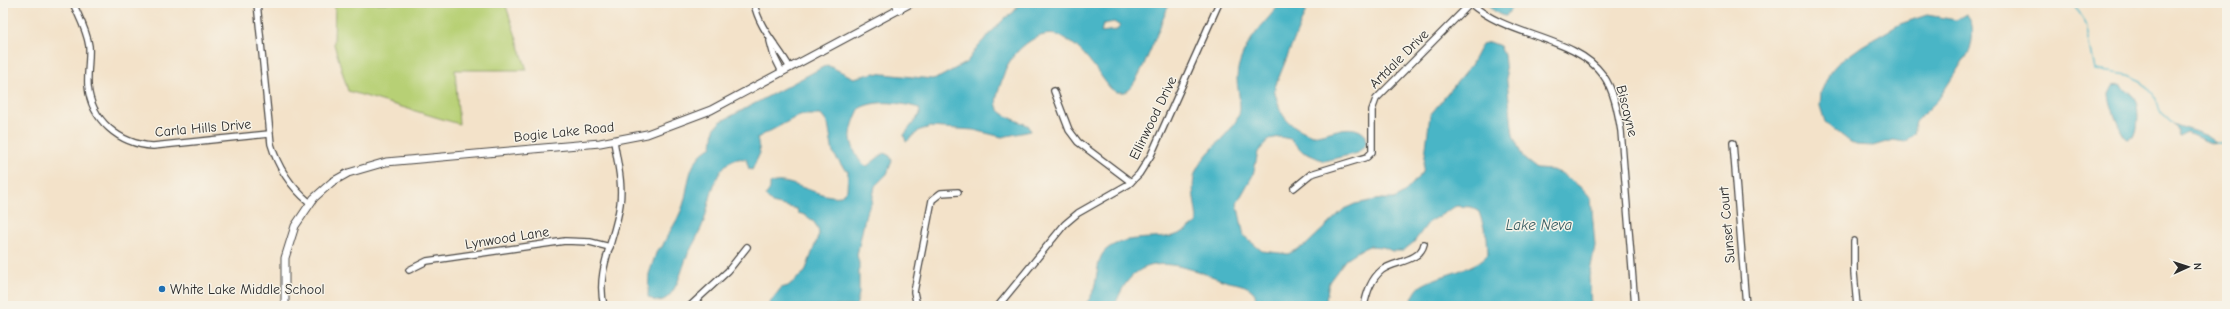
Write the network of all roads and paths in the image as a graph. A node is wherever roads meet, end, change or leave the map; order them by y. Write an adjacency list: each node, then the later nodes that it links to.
1 (73, 3): 13 (street, Carla Hills Drive)
2 (257, 3): 13 (street)
3 (754, 3): 9 (street)
4 (895, 3): 8 (street)
5 (1219, 3): 16 (street, Ellinwood Drive)
6 (1470, 3): 17 (street, Artdale Drive); 31 (street, Biscayne)
7 (907, 4): 8 (main road, Bogie Lake Road)
8 (898, 10): 10 (main road, Bogie Lake Road)
9 (769, 39): 10 (street); 11 (street)
10 (790, 68): 11 (main road, Bogie Lake Road)
11 (782, 72): 14 (main road, Bogie Lake Road)
12 (1054, 91): 16 (street)
13 (269, 134): 19 (street)
14 (614, 141): 19 (main road, Bogie Lake Road); 22 (street)
15 (1733, 143): 32 (street, Sunset Court)
16 (1131, 182): 29 (street, Ellinwood Drive)
17 (1294, 188)
18 (958, 192): 28 (street)
19 (310, 202): 25 (main road, Bogie Lake Road)
20 (1854, 241): 33 (street)
21 (1424, 244): 30 (street)
22 (610, 247): 24 (street, Lynwood Lane); 26 (street)
23 (747, 247): 27 (street)
24 (409, 270)
25 (285, 306)
26 (604, 306)
27 (690, 306)
28 (917, 306)
29 (998, 306)
30 (1364, 306)
31 (1635, 306)
32 (1746, 306)
33 (1857, 306)

